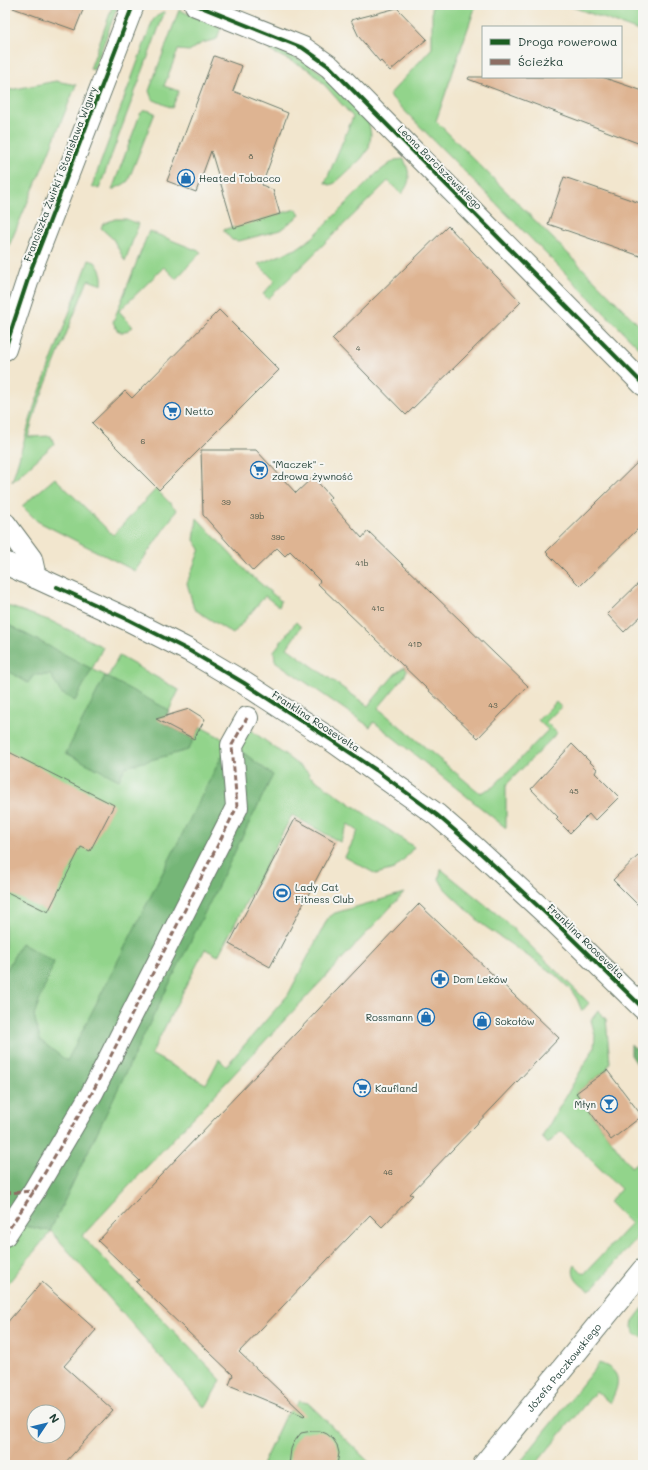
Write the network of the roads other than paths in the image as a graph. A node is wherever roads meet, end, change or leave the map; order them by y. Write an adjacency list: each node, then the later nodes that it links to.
1 (133, 5): 3 (street, Franciszka Żwirki i Stanisława Wigury)
2 (196, 5): 4 (street, Leona Barciszewskiego)
3 (5, 349)
4 (643, 384)
5 (5, 524): 8 (street)
6 (5, 564): 8 (street, Franklina Roosevelta)
7 (5, 576): 8 (street)
8 (35, 577): 10 (street, Franklina Roosevelta)
9 (247, 718): 11 (street)
10 (643, 1008)
11 (5, 1235)
12 (643, 1270): 13 (street, Józefa Paczkowskiego)
13 (484, 1465)

